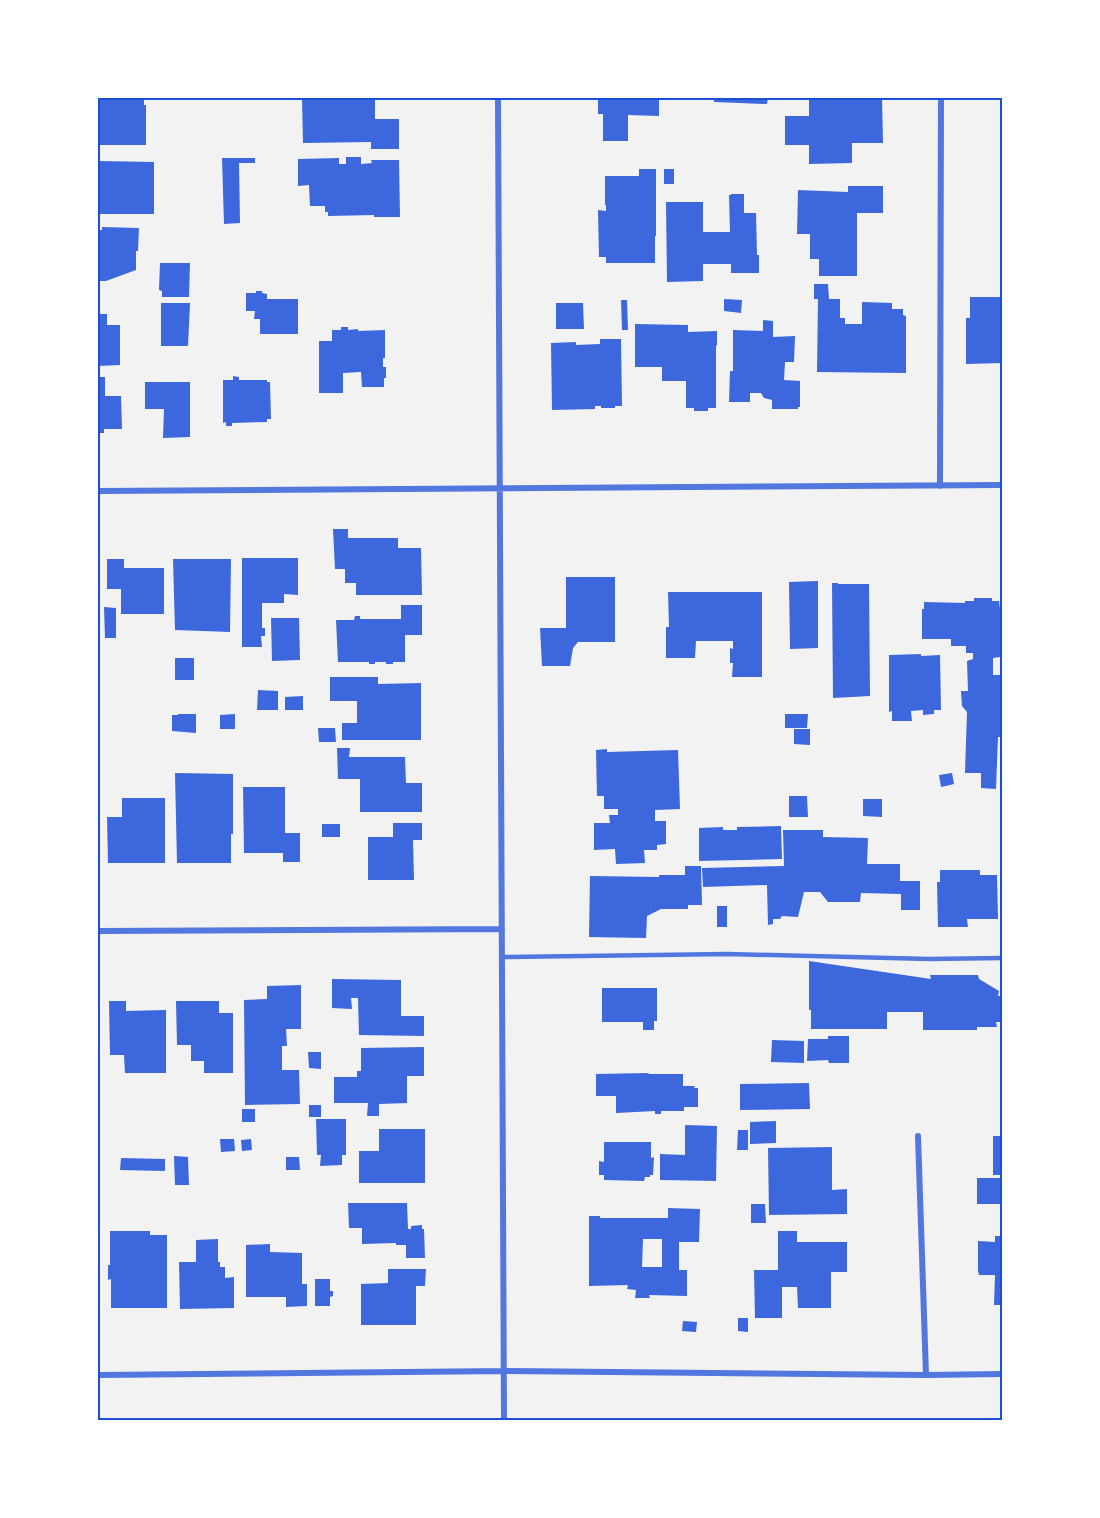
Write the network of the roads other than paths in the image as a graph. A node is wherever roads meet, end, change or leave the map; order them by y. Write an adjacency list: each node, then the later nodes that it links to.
1 (498, 98): 5 (street)
2 (941, 98): 4 (street)
3 (1002, 485): 4 (street)
4 (940, 486): 5 (street)
5 (500, 489): 6 (street); 7 (street)
6 (98, 491)
7 (502, 929): 8 (street); 9 (street)
8 (98, 931)
9 (502, 957): 10 (lane); 12 (street)
10 (1002, 958)
11 (918, 1136): 15 (street)
12 (504, 1371): 14 (street); 15 (street); 16 (street)
13 (1002, 1374): 15 (street)
14 (98, 1375)
15 (926, 1375)
16 (504, 1420)

